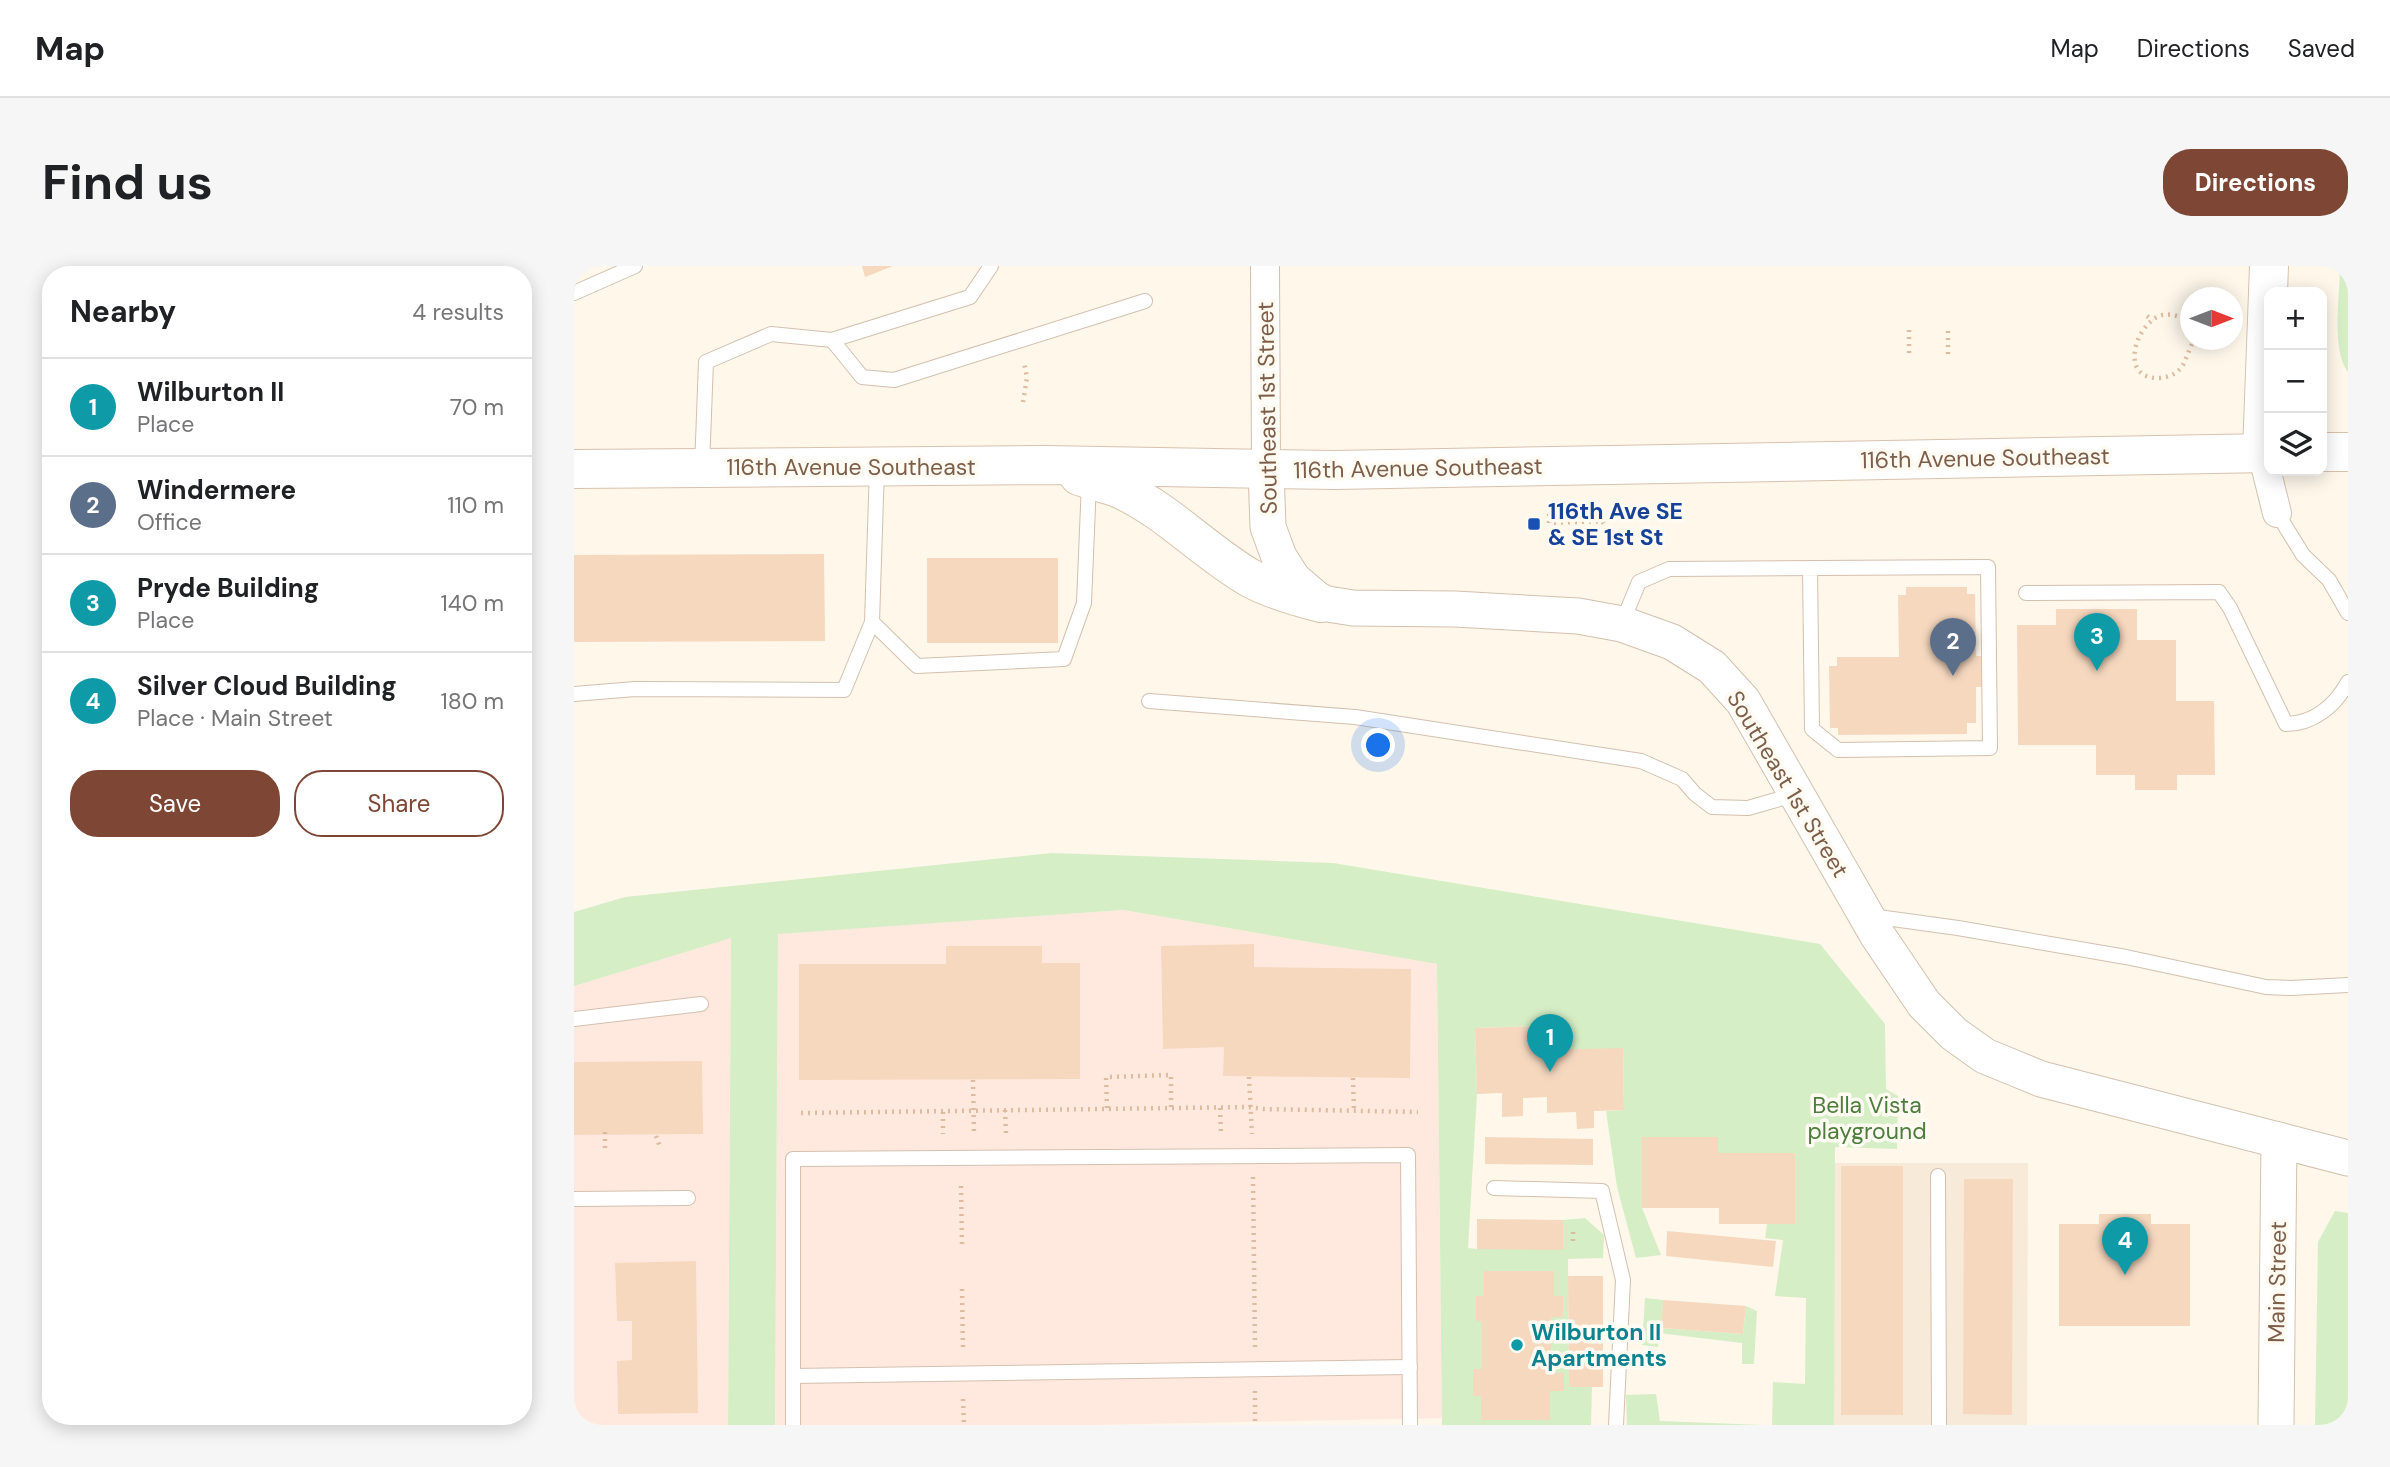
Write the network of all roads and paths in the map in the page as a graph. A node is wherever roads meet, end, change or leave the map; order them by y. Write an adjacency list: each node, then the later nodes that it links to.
1 (635, 266): 5 (lane)
2 (991, 266): 12 (lane)
3 (1265, 266): 26 (street, Southeast 1st Street)
4 (2269, 266): 18 (main road)
5 (574, 293)
6 (1145, 301): 12 (lane)
7 (2147, 316): 9 (path)
8 (2180, 317): 9 (path)
9 (2153, 320): 13 (path)
10 (1909, 325): 14 (path)
11 (1948, 327): 16 (path)
12 (832, 340): 24 (lane)
13 (2189, 350)
14 (1909, 353)
15 (1022, 354): 17 (path)
16 (1948, 354)
17 (1023, 402)
18 (2267, 413)
19 (2327, 452): 20 (main road)
20 (2348, 452)
21 (2264, 453): 26 (main road, 116th Avenue Southeast)
22 (1044, 466): 23 (main road, 116th Avenue Southeast); 26 (main road, 116th Avenue Southeast); 28 (main road)
23 (877, 467): 24 (main road, 116th Avenue Southeast); 36 (lane)
24 (702, 468): 25 (main road, 116th Avenue Southeast)
25 (574, 469)
26 (1266, 470): 34 (street, Southeast 1st Street)
27 (2270, 476): 29 (street)
28 (1089, 480): 34 (main road); 36 (lane)
29 (2277, 513): 35 (lane)
30 (1549, 514): 31 (path)
31 (1614, 539)
32 (1810, 568): 32 (lane); 37 (lane)
33 (2026, 593): 38 (lane)
34 (1321, 603): 37 (street, Southeast 1st Street)
35 (2348, 613)
36 (872, 622): 39 (lane)
37 (1622, 624): 41 (street, Southeast 1st Street)
38 (2348, 682)
39 (574, 694)
40 (1149, 702): 41 (lane)
41 (1798, 793): 42 (street, Southeast 1st Street)
42 (1867, 915): 43 (lane); 63 (street, Southeast 1st Street)
43 (2348, 985)
44 (701, 1004): 45 (lane)
45 (574, 1019)
46 (1249, 1077): 49 (path)
47 (1353, 1078): 55 (path)
48 (973, 1080): 54 (path)
49 (1249, 1107): 52 (path); 55 (path); 68 (path)
50 (1107, 1108): 51 (path); 51 (path); 53 (path)
51 (1171, 1108): 52 (path)
52 (1220, 1108): 62 (path)
53 (1005, 1110): 54 (path); 65 (path)
54 (974, 1111): 56 (path); 61 (path)
55 (1354, 1111): 57 (path)
56 (943, 1112): 58 (path); 64 (path)
57 (1418, 1112)
58 (801, 1113)
59 (605, 1132): 67 (path)
60 (656, 1136): 66 (path)
61 (974, 1140)
62 (1221, 1140)
63 (2279, 1140): 69 (street, Southeast 1st Street); 90 (street, Main Street)
64 (943, 1142)
65 (1006, 1142)
66 (660, 1147)
67 (605, 1152)
68 (1253, 1156): 80 (lane); 81 (path); 82 (lane)
69 (2348, 1158)
70 (1938, 1176): 89 (lane)
71 (961, 1186): 77 (path)
72 (1494, 1188): 88 (lane)
73 (688, 1198): 74 (lane)
74 (574, 1199)
75 (1573, 1232): 76 (path)
76 (1573, 1242)
77 (962, 1246)
78 (962, 1289): 79 (path)
79 (963, 1351)
80 (1410, 1367): 81 (lane); 87 (lane)
81 (1255, 1370): 82 (lane); 86 (path)
82 (793, 1376): 84 (lane)
83 (963, 1399): 85 (path)
84 (793, 1425)
85 (964, 1425)
86 (1255, 1425)
87 (1410, 1425)
88 (1616, 1425)
89 (1939, 1425)
90 (2276, 1425)

